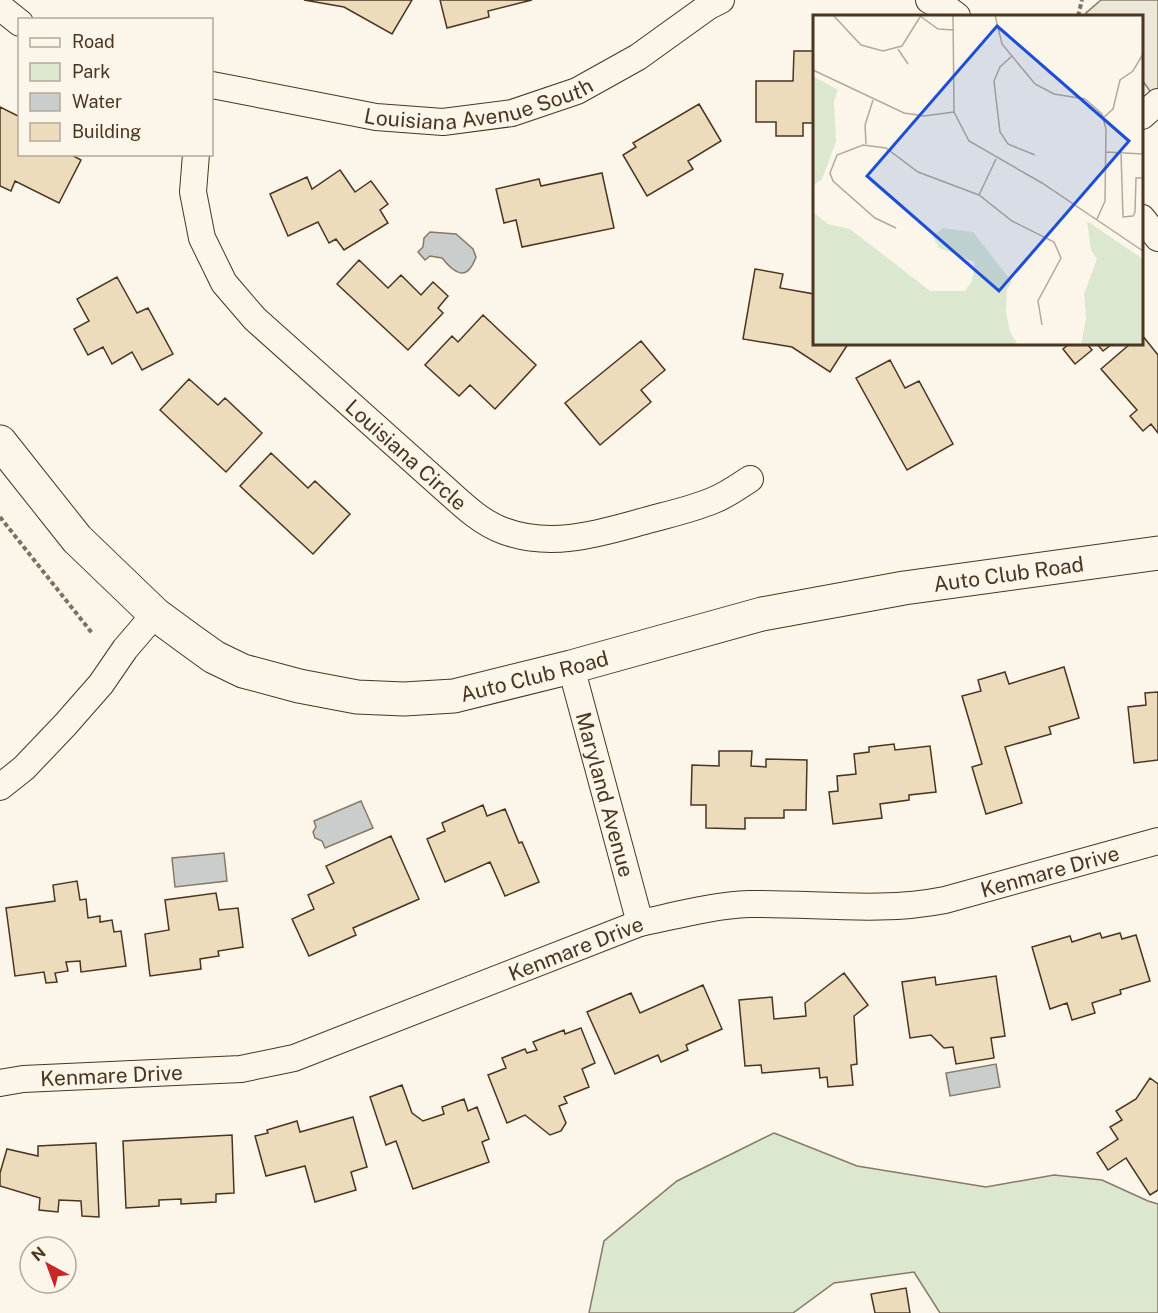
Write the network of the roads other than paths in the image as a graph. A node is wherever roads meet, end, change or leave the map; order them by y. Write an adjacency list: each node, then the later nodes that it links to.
1 (721, 0): 6 (street, Louisiana Avenue South)
2 (929, 0): 4 (street)
3 (0, 8): 5 (street)
4 (956, 15)
5 (18, 22)
6 (213, 85)
7 (1158, 102): 8 (street)
8 (1143, 115)
9 (196, 156): 13 (street, Louisiana Circle)
10 (1143, 219): 11 (street)
11 (1158, 238)
12 (0, 442): 15 (street, Auto Club Road)
13 (750, 479)
14 (1158, 553): 16 (street, Auto Club Road)
15 (155, 614): 16 (street, Auto Club Road); 17 (street)
16 (571, 667): 19 (street, Maryland Avenue)
17 (0, 787)
18 (1158, 841): 19 (street, Kenmare Drive)
19 (640, 923): 20 (street, Kenmare Drive)
20 (0, 1083)

